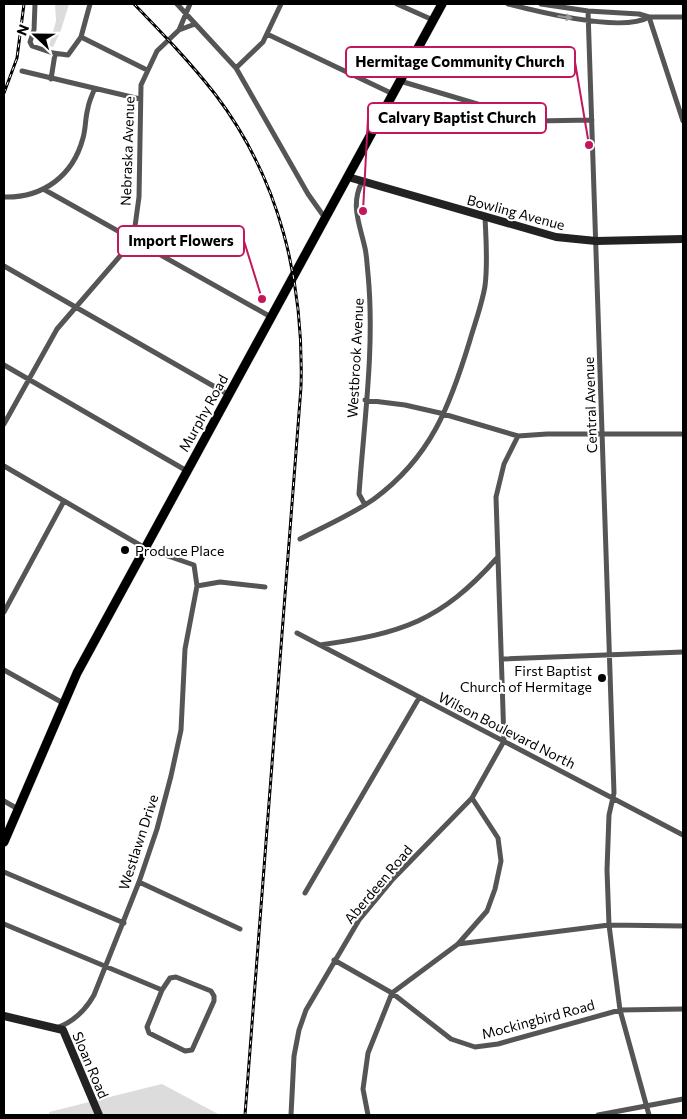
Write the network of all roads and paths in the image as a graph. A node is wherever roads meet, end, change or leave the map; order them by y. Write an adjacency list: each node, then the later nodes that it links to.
1 (35, 4): 20 (street)
2 (90, 4): 19 (street)
3 (177, 4): 11 (street)
4 (190, 4): 11 (street)
5 (281, 4): 18 (street)
6 (398, 4): 14 (street)
7 (442, 4): 14 (main road, Murphy Road)
8 (508, 4): 15 (street, one-way to 15)
9 (541, 4): 10 (street)
10 (588, 11): 13 (street); 15 (street, Central Avenue)
11 (185, 13): 16 (street); 17 (street)
12 (683, 17): 13 (street)
13 (649, 18): 15 (street); 30 (street)
14 (433, 20): 25 (main road, Murphy Road)
15 (589, 20): 29 (street, Central Avenue)
16 (195, 24): 17 (street); 21 (street)
17 (179, 30): 22 (street, Nebraska Avenue)
18 (267, 34): 21 (street); 27 (street)
19 (81, 37): 20 (street); 22 (street)
20 (55, 54): 24 (street)
21 (236, 68): 36 (street)
22 (147, 70): 28 (street, Nebraska Avenue)
23 (22, 71): 24 (street)
24 (51, 79): 26 (street)
25 (400, 81): 27 (main road, Murphy Road); 29 (street)
26 (94, 90): 28 (street); 33 (street)
27 (393, 94): 31 (main road, Murphy Road)
28 (140, 99): 38 (street, Nebraska Avenue)
29 (592, 120): 39 (street, Central Avenue)
30 (683, 121)
31 (348, 177): 32 (street, Bowling Avenue); 36 (main road, Murphy Road)
32 (362, 182): 35 (street, Bowling Avenue); 46 (street, Westbrook Avenue)
33 (45, 190): 34 (street); 38 (street)
34 (4, 197)
35 (485, 217): 39 (street, Bowling Avenue); 47 (street)
36 (325, 218): 42 (main road, Murphy Road)
37 (683, 239): 39 (street, Bowling Avenue)
38 (133, 241): 41 (street); 42 (street)
39 (596, 241): 50 (street, Central Avenue)
40 (4, 266): 41 (street)
41 (75, 307): 44 (street); 45 (street)
42 (271, 317): 45 (main road, Murphy Road)
43 (4, 365): 44 (street)
44 (28, 380): 48 (street); 53 (street)
45 (229, 395): 53 (main road, Murphy Road)
46 (365, 400): 47 (street); 55 (street, Westbrook Avenue)
47 (445, 414): 51 (street); 55 (street)
48 (4, 424)
49 (683, 434): 50 (street)
50 (602, 435): 51 (street); 65 (street, Central Avenue)
51 (518, 436): 58 (street)
52 (4, 466): 54 (street)
53 (187, 470): 57 (main road, Murphy Road)
54 (64, 501): 57 (street); 61 (street)
55 (365, 505): 56 (street)
56 (300, 539)
57 (145, 548): 59 (street); 69 (main road, Murphy Road)
58 (497, 558): 63 (street); 66 (street)
59 (197, 586): 60 (street); 78 (street, Westlawn Drive)
60 (265, 588)
61 (4, 612)
62 (297, 634): 63 (street, Wilson Boulevard North)
63 (320, 645): 68 (street, Wilson Boulevard North)
64 (683, 652): 65 (street)
65 (610, 655): 66 (street); 72 (street, Central Avenue)
66 (503, 659): 70 (street)
67 (4, 670): 69 (street)
68 (419, 698): 70 (street, Wilson Boulevard North); 79 (street)
69 (63, 703): 74 (main road, Murphy Road)
70 (504, 741): 71 (street, Aberdeen Road); 72 (street, Wilson Boulevard North)
71 (472, 798): 85 (street); 86 (street, Aberdeen Road)
72 (614, 799): 75 (street, Wilson Boulevard North); 82 (street, Central Avenue)
73 (4, 801): 74 (street)
74 (18, 809): 76 (main road, Murphy Road)
75 (683, 835)
76 (4, 842)
77 (4, 872): 80 (street)
78 (139, 882): 80 (street, Westlawn Drive); 84 (street)
79 (305, 893)
80 (124, 923): 87 (street, Westlawn Drive)
81 (4, 924): 87 (street)
82 (609, 925): 83 (street); 85 (street); 91 (street, Central Avenue)
83 (683, 926)
84 (240, 929)
85 (458, 944): 89 (street)
86 (334, 960): 89 (street, Mockingbird Road); 97 (street, Aberdeen Road)
87 (107, 966): 88 (street); 93 (street, Westlawn Drive)
88 (162, 990): 88 (street)
89 (392, 993): 91 (street, Mockingbird Road); 98 (street)
90 (683, 1009): 91 (street, Mockingbird Road)
91 (620, 1010): 95 (street, Central Avenue)
92 (4, 1016): 93 (street)
93 (56, 1028): 96 (street, Sloan Road)
94 (683, 1099): 95 (street)
95 (647, 1104): 99 (street); 100 (street, Central Avenue)
96 (99, 1115)
97 (291, 1115)
98 (368, 1115)
99 (598, 1115)
100 (649, 1115)

